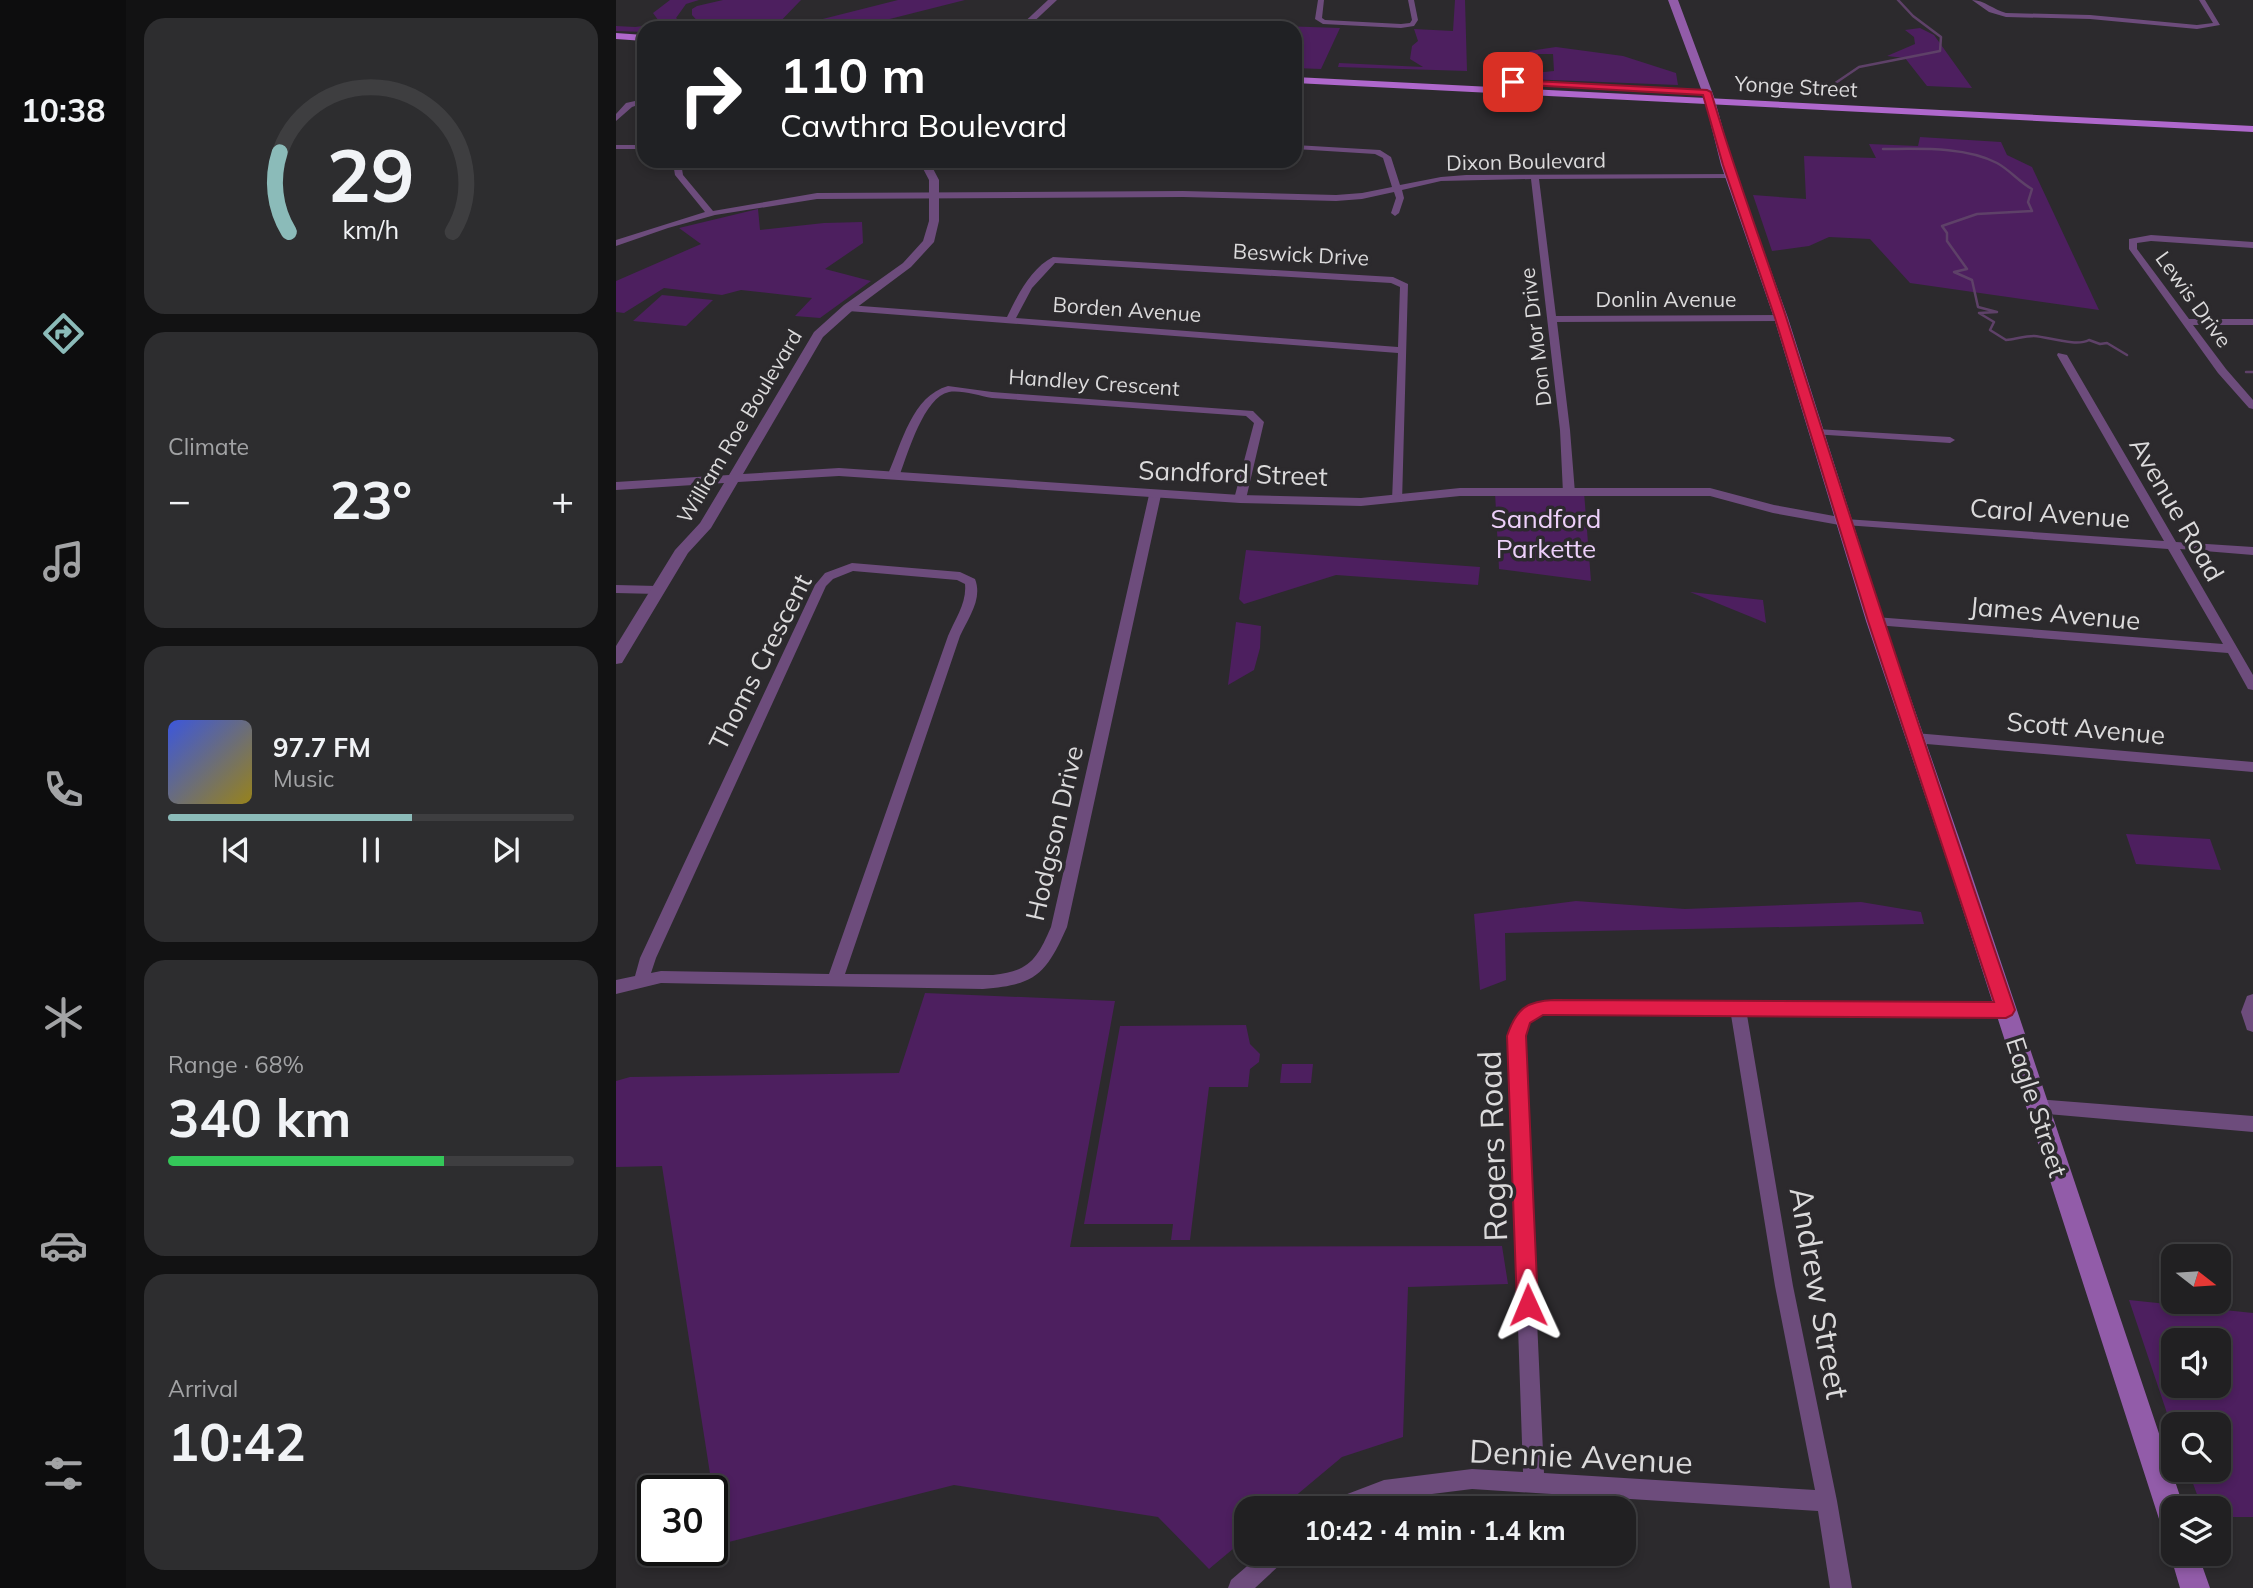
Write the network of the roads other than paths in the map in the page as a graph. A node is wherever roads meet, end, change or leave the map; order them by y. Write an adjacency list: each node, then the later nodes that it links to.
1 (1054, 0): 7 (street)
2 (1321, 0): 3 (street)
3 (1411, 0)
4 (1673, 0): 14 (main road, Eagle Street)
5 (1975, 0): 6 (street)
6 (2202, 0)
7 (1030, 21)
8 (616, 36): 9 (main road)
9 (637, 38)
10 (616, 46): 11 (main road)
11 (637, 47)
12 (1302, 72): 14 (main road, Yonge Street)
13 (1302, 80): 14 (main road, Yonge Street)
14 (1709, 97): 16 (main road, Yonge Street); 18 (main road, Yonge Street); 24 (main road, Eagle Street)
15 (637, 103): 17 (street)
16 (2253, 118)
17 (616, 119)
18 (2253, 129)
19 (616, 147): 20 (street)
20 (637, 147)
21 (1302, 147): 26 (street)
22 (679, 168): 28 (street)
23 (928, 168): 27 (street, William Roe Boulevard)
24 (1731, 176): 25 (street, Dixon Boulevard); 33 (main road, Eagle Street)
25 (1535, 177): 26 (street, Dixon Boulevard); 34 (street, Don Mor Drive)
26 (1398, 188): 27 (street, Dixon Boulevard); 29 (street)
27 (934, 195): 28 (street, Dixon Boulevard); 32 (street, William Roe Boulevard)
28 (710, 213): 30 (street, Dixon Boulevard)
29 (1395, 213)
30 (616, 243)
31 (2253, 245): 36 (street, Lewis Drive)
32 (848, 308): 35 (street, Borden Avenue); 44 (street, William Roe Boulevard)
33 (1781, 318): 34 (street, Donlin Avenue); 41 (main road, Eagle Street)
34 (1551, 319): 46 (street, Don Mor Drive)
35 (1010, 320): 38 (street, Borden Avenue); 38 (street, Beswick Drive)
36 (2188, 322): 37 (street); 40 (street, Lewis Drive)
37 (2253, 322)
38 (1403, 350): 49 (street, Beswick Drive)
39 (2063, 355): 51 (street, Avenue Road)
40 (2253, 406)
41 (1816, 432): 42 (street); 50 (main road, Eagle Street)
42 (1950, 440)
43 (894, 474): 44 (street, Sandford Street); 47 (street, Sandford Street); 48 (street, Handley Crescent)
44 (734, 478): 45 (street, Sandford Street); 54 (street, William Roe Boulevard)
45 (616, 486)
46 (1569, 492): 49 (street, Sandford Street); 50 (street, Sandford Street)
47 (1155, 495): 48 (street, Sandford Street); 61 (street, Hodgson Drive)
48 (1240, 499): 49 (street, Sandford Street)
49 (1398, 500)
50 (1845, 522): 51 (street, Carol Avenue); 55 (main road, Eagle Street)
51 (2171, 544): 52 (street, Carol Avenue); 56 (street, Avenue Road)
52 (2253, 551)
53 (616, 589): 54 (street)
54 (657, 590): 57 (street, William Roe Boulevard)
55 (1875, 621): 56 (street, James Avenue); 59 (main road, Eagle Street)
56 (2231, 649): 58 (street, Avenue Road)
57 (616, 659)
58 (2253, 686)
59 (1915, 738): 60 (street, Scott Avenue); 66 (main road, Eagle Street)
60 (2253, 767)
61 (835, 980): 62 (street, Hodgson Drive); 62 (street, Thoms Crescent)
62 (641, 981): 63 (street, Hodgson Drive)
63 (616, 987)
64 (2253, 1001): 67 (street)
65 (1738, 1009): 66 (street); 70 (street, Rogers Road); 73 (street, Andrew Street)
66 (2006, 1010): 68 (main road, Eagle Street)
67 (2253, 1025)
68 (2036, 1106): 69 (street); 72 (main road, Eagle Street)
69 (2253, 1124)
70 (1534, 1482): 71 (street, Dennie Avenue); 73 (street, Dennie Avenue)
71 (1368, 1496)
72 (2165, 1496)
73 (1827, 1501): 77 (street, Andrew Street)
74 (1264, 1566): 76 (street)
75 (2188, 1566): 78 (main road)
76 (1239, 1588)
77 (1841, 1588)
78 (2195, 1588)

